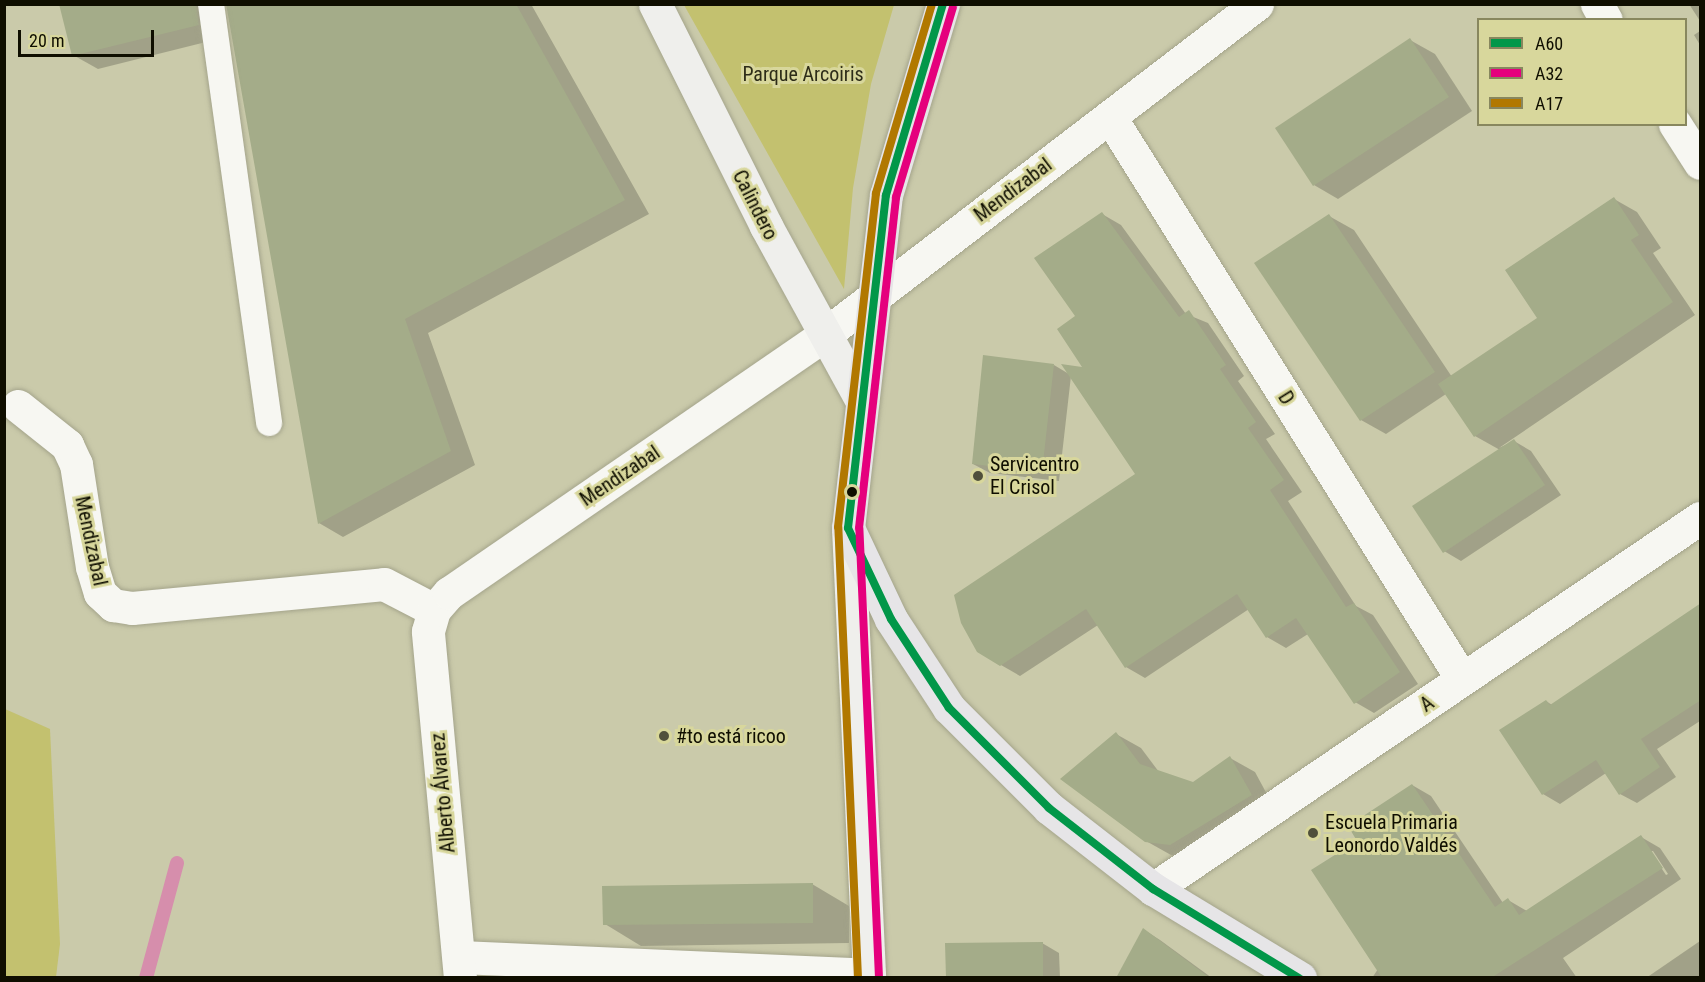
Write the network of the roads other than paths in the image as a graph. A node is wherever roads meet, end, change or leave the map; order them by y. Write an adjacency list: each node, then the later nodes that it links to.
1 (211, 4): 14 (lane)
2 (655, 4): 11 (main road, Calindero)
3 (943, 4): 10 (main road)
4 (1257, 4): 7 (street, Mendizabal)
5 (1597, 4): 6 (street)
6 (1605, 18)
7 (1110, 117): 10 (street, Mendizabal); 18 (street, D)
8 (1676, 126): 9 (street)
9 (1701, 163)
10 (874, 295): 11 (street, Mendizabal); 12 (main road)
11 (824, 335): 12 (main road, Calindero); 17 (street, Mendizabal)
12 (862, 401): 16 (main road)
13 (18, 406): 17 (street, Mendizabal)
14 (269, 423)
15 (1701, 518): 18 (street, A)
16 (848, 528): 19 (main road); 21 (main road)
17 (434, 610): 20 (street, Alberto Álvarez)
18 (1462, 679): 19 (street, A)
19 (1153, 889): 22 (main road)
20 (459, 967): 21 (street)
21 (869, 976)
22 (1300, 978)

